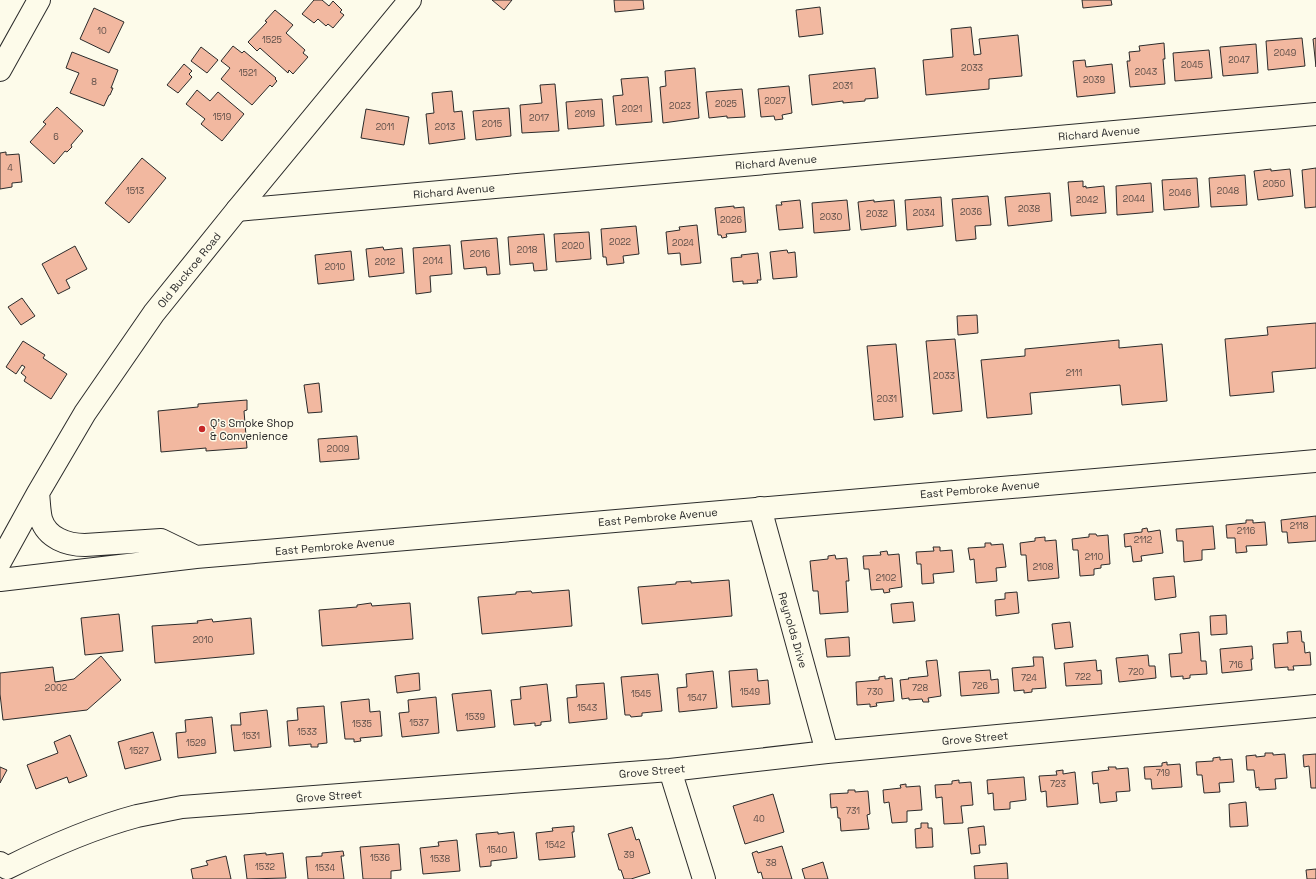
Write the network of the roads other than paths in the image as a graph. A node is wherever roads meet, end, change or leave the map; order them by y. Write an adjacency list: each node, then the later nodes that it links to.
1 (39, 0): 3 (street)
2 (410, 0): 5 (street, Old Buckroe Road)
3 (0, 70)
4 (1316, 114): 5 (street, Richard Avenue)
5 (237, 210): 7 (street, Old Buckroe Road)
6 (1316, 461): 8 (street, East Pembroke Avenue)
7 (38, 493): 9 (street); 10 (street, Old Buckroe Road)
8 (760, 508): 9 (street, East Pembroke Avenue); 13 (street, Reynolds Drive)
9 (196, 557): 11 (street, East Pembroke Avenue)
10 (0, 562)
11 (0, 580)
12 (1316, 706): 13 (street, Grove Street)
13 (827, 752): 14 (street, Grove Street)
14 (670, 770): 15 (street, Grove Street); 16 (street)
15 (8, 870)
16 (704, 879)

